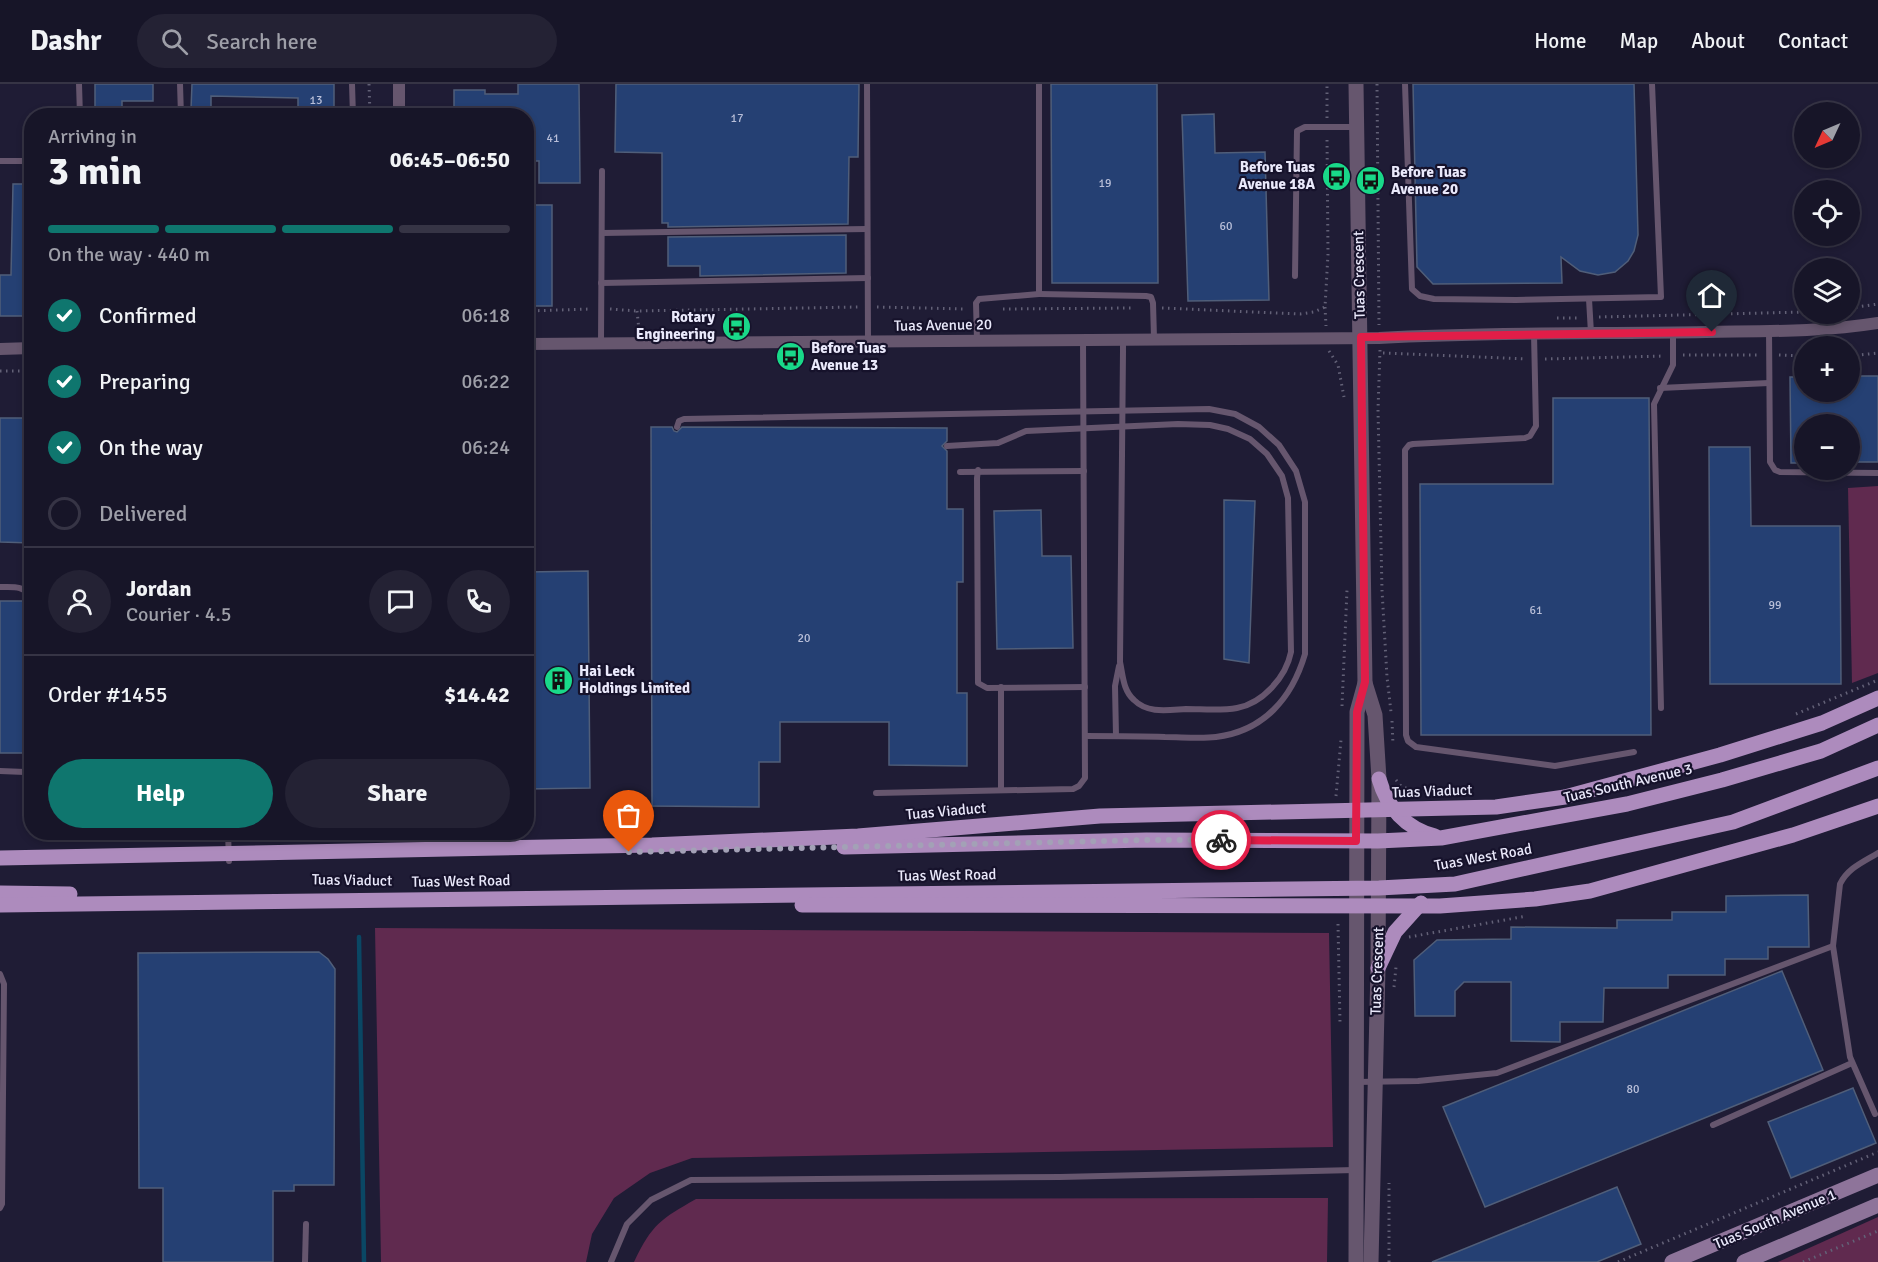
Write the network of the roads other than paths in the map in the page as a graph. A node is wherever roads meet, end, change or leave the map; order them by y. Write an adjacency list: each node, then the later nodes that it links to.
1 (79, 84): 10 (lane)
2 (180, 84): 11 (lane)
3 (352, 84): 12 (lane)
4 (399, 84): 13 (street)
5 (867, 84): 18 (lane)
6 (1039, 84): 23 (lane)
7 (1356, 84): 14 (street, Tuas Crescent)
8 (1405, 84): 24 (lane)
9 (1652, 84): 24 (lane)
10 (80, 108)
11 (181, 108)
12 (352, 108)
13 (399, 108)
14 (1357, 127): 20 (lane); 30 (street, Tuas Crescent)
15 (0, 161): 16 (lane)
16 (24, 161)
17 (602, 171): 19 (lane)
18 (867, 229): 19 (lane); 21 (lane)
19 (602, 233): 22 (lane)
20 (1295, 276)
21 (868, 278): 22 (lane); 35 (lane)
22 (601, 283): 36 (lane)
23 (1039, 294): 31 (lane); 34 (lane)
24 (1589, 299): 28 (lane)
25 (1878, 323): 26 (street, Tuas Avenue 20)
26 (1769, 330): 27 (street, Tuas Avenue 20); 40 (lane)
27 (1672, 332): 28 (street, Tuas Avenue 20); 41 (lane)
28 (1591, 333): 29 (street, Tuas Avenue 20)
29 (1534, 334): 30 (street, Tuas Avenue 20); 59 (lane)
30 (1361, 337): 31 (street, Tuas Avenue 20); 51 (street, Tuas Crescent)
31 (1154, 338): 33 (street, Tuas Avenue 20)
32 (1083, 339): 33 (street, Tuas Avenue 20); 34 (street, Tuas Avenue 20); 46 (lane)
33 (1123, 339): 50 (lane)
34 (977, 340): 35 (street, Tuas Avenue 20)
35 (868, 341): 36 (street, Tuas Avenue 20)
36 (601, 343): 37 (street, Tuas Avenue 20)
37 (534, 344)
38 (24, 348): 39 (street)
39 (0, 349)
40 (1769, 383): 41 (lane); 47 (lane)
41 (1660, 388): 55 (lane)
42 (676, 427): 58 (lane)
43 (946, 446): 50 (lane)
44 (978, 470): 45 (lane); 46 (lane); 52 (lane)
45 (960, 471)
46 (1084, 471): 53 (lane)
47 (1878, 473)
48 (0, 587): 49 (lane)
49 (24, 589)
50 (1120, 662): 58 (lane)
51 (1365, 682): 63 (street, Tuas Crescent); 69 (street, Tuas Crescent)
52 (1001, 687): 53 (lane); 64 (lane)
53 (1085, 687): 57 (lane)
54 (1878, 698): 72 (main road, Tuas Viaduct)
55 (1661, 708)
56 (1878, 724): 67 (main road, Tuas South Avenue 3)
57 (1086, 736): 58 (lane); 64 (lane)
58 (1116, 736)
59 (1634, 752)
60 (1878, 768): 75 (main road, Tuas West Road)
61 (0, 771): 62 (lane)
62 (24, 772)
63 (1385, 776): 67 (main road); 70 (street, Tuas Crescent)
64 (1001, 790): 65 (lane)
65 (876, 793)
66 (1878, 806): 78 (main road, Tuas Viaduct)
67 (1441, 838): 70 (main road, Tuas South Avenue 3)
68 (228, 840): 73 (lane)
69 (1356, 841): 70 (main road, Tuas West Road); 73 (main road, Tuas West Road); 76 (street, Tuas Crescent)
70 (1378, 841): 77 (street, Tuas Crescent)
71 (1878, 853): 80 (lane)
72 (0, 858)
73 (229, 861): 74 (main road, Tuas West Road)
74 (0, 864)
75 (1455, 884): 77 (main road, Tuas West Road); 81 (main road)
76 (1356, 888): 77 (main road, Tuas West Road); 79 (main road, Tuas West Road); 84 (street, Tuas Crescent)
77 (1378, 888): 81 (street, Tuas Crescent)
78 (0, 893)
79 (0, 905)
80 (1833, 946): 83 (lane); 85 (lane)
81 (1378, 968): 85 (street, Tuas Crescent)
82 (0, 974): 91 (lane)
83 (1852, 1063): 86 (lane); 87 (lane)
84 (1356, 1082): 85 (lane); 88 (street, Tuas Crescent)
85 (1374, 1083): 96 (street, Tuas Crescent)
86 (1875, 1114)
87 (1713, 1125)
88 (1356, 1170): 94 (lane); 95 (street, Tuas Crescent)
89 (1878, 1175): 97 (main road, Tuas South Avenue 1)
90 (1878, 1205): 98 (main road, Tuas South Avenue 1)
91 (0, 1208)
92 (306, 1224): 93 (lane)
93 (305, 1262)
94 (611, 1262)
95 (1356, 1262)
96 (1371, 1262)
97 (1672, 1262)
98 (1744, 1262)

